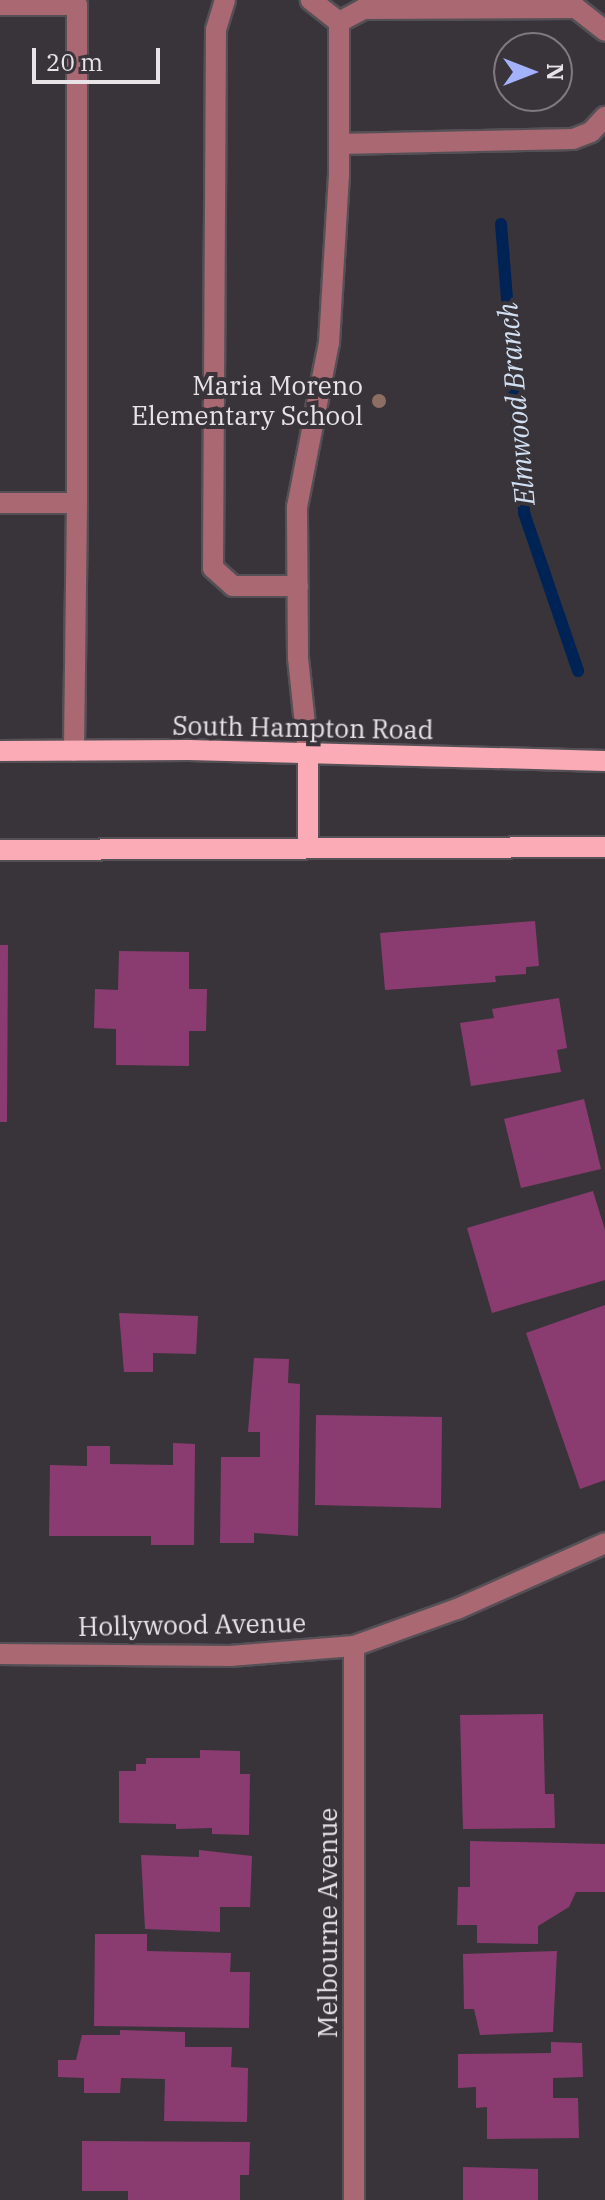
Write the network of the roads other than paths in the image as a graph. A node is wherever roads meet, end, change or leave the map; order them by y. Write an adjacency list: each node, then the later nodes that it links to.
1 (225, 0): 10 (street)
2 (311, 0): 4 (street)
3 (0, 5): 9 (street)
4 (339, 22): 5 (street); 7 (street)
5 (605, 31)
6 (605, 117): 7 (street)
7 (339, 144): 10 (street)
8 (0, 503): 9 (street)
9 (77, 503): 12 (street)
10 (298, 586): 13 (street)
11 (0, 751): 12 (main road, South Hampton Road)
12 (74, 751): 13 (main road, South Hampton Road)
13 (308, 753): 14 (main road, South Hampton Road); 16 (main road)
14 (605, 761)
15 (605, 847): 16 (main road)
16 (308, 848): 17 (main road)
17 (0, 850)
18 (605, 1543): 19 (street, Hollywood Avenue)
19 (354, 1646): 20 (street, Hollywood Avenue); 21 (street, Melbourne Avenue)
20 (0, 1654)
21 (354, 2200)

